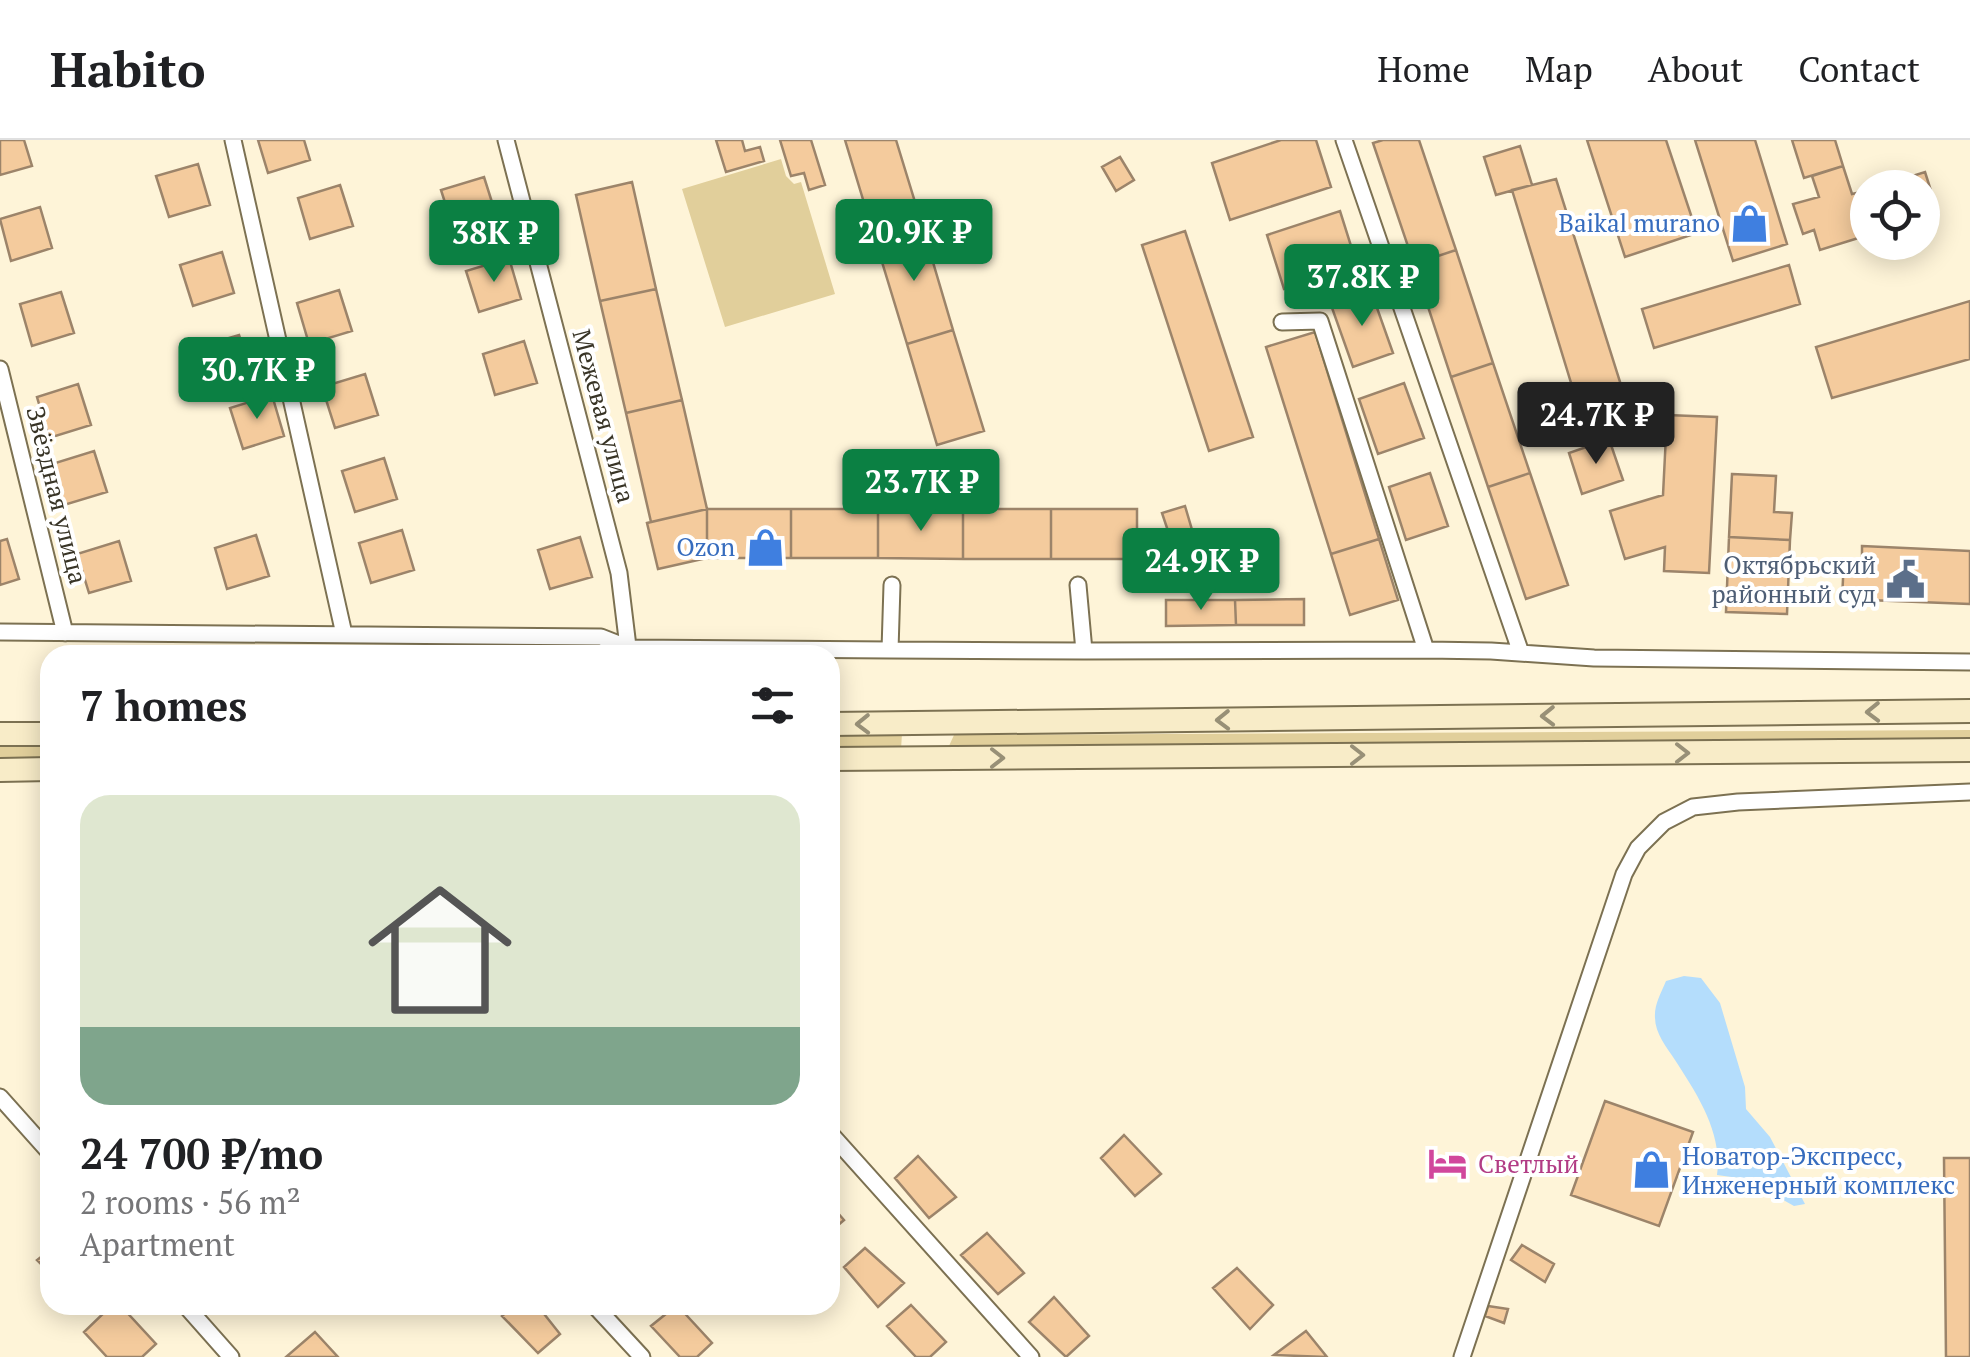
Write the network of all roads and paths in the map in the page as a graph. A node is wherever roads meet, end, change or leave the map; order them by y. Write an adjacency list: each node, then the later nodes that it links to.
1 (233, 140): 10 (street)
2 (506, 140): 12 (street, Межевая улица)
3 (1344, 140): 17 (street)
4 (1282, 322): 15 (street)
5 (0, 369): 9 (street, Звёздная улица)
6 (892, 586): 14 (street)
7 (1078, 586): 16 (street)
8 (0, 632): 9 (street)
9 (66, 633): 10 (street)
10 (344, 634): 11 (street)
11 (617, 645)
12 (628, 645)
13 (840, 650): 14 (street)
14 (890, 650): 16 (street)
15 (1426, 650): 16 (street); 17 (street)
16 (1084, 651)
17 (1521, 653): 18 (street)
18 (1970, 662)
19 (1970, 711): 20 (main road, one-way to 20)
20 (931, 723): 21 (main road, one-way to 21); 26 (main road)
21 (840, 724)
22 (0, 734): 23 (main road)
23 (40, 734)
24 (1970, 750): 26 (main road, one-way to 24)
25 (840, 759): 26 (main road)
26 (932, 759)
27 (40, 769): 28 (main road)
28 (0, 770)
29 (1970, 792): 38 (street)
30 (0, 1097): 31 (street)
31 (40, 1142)
32 (840, 1144): 37 (street)
33 (194, 1315): 35 (street)
34 (603, 1315): 36 (street)
35 (232, 1357)
36 (642, 1357)
37 (1031, 1357)
38 (1462, 1357)

